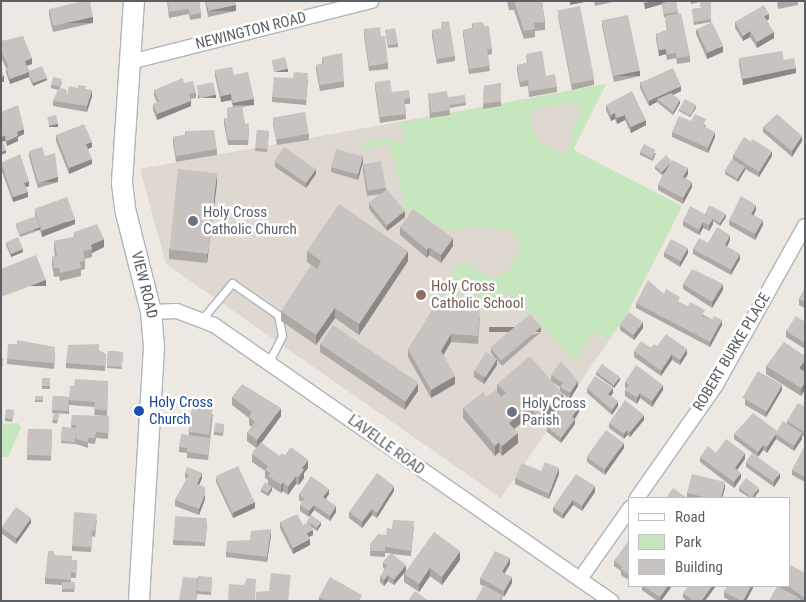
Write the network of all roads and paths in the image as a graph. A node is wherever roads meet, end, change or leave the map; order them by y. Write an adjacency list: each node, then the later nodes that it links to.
1 (134, 1): 3 (main road, VIEW ROAD)
2 (371, 1): 3 (street, NEWINGTON ROAD)
3 (130, 62): 5 (main road, VIEW ROAD)
4 (805, 226): 8 (street, ROBERT BURKE PLACE)
5 (152, 312): 6 (street, LAVELLE ROAD); 11 (main road, VIEW ROAD)
6 (202, 319): 7 (street, LAVELLE ROAD); 7 (lane)
7 (269, 362): 10 (street, LAVELLE ROAD)
8 (638, 497)
9 (628, 511): 10 (street)
10 (580, 579): 12 (street, LAVELLE ROAD)
11 (139, 601)
12 (612, 601)

